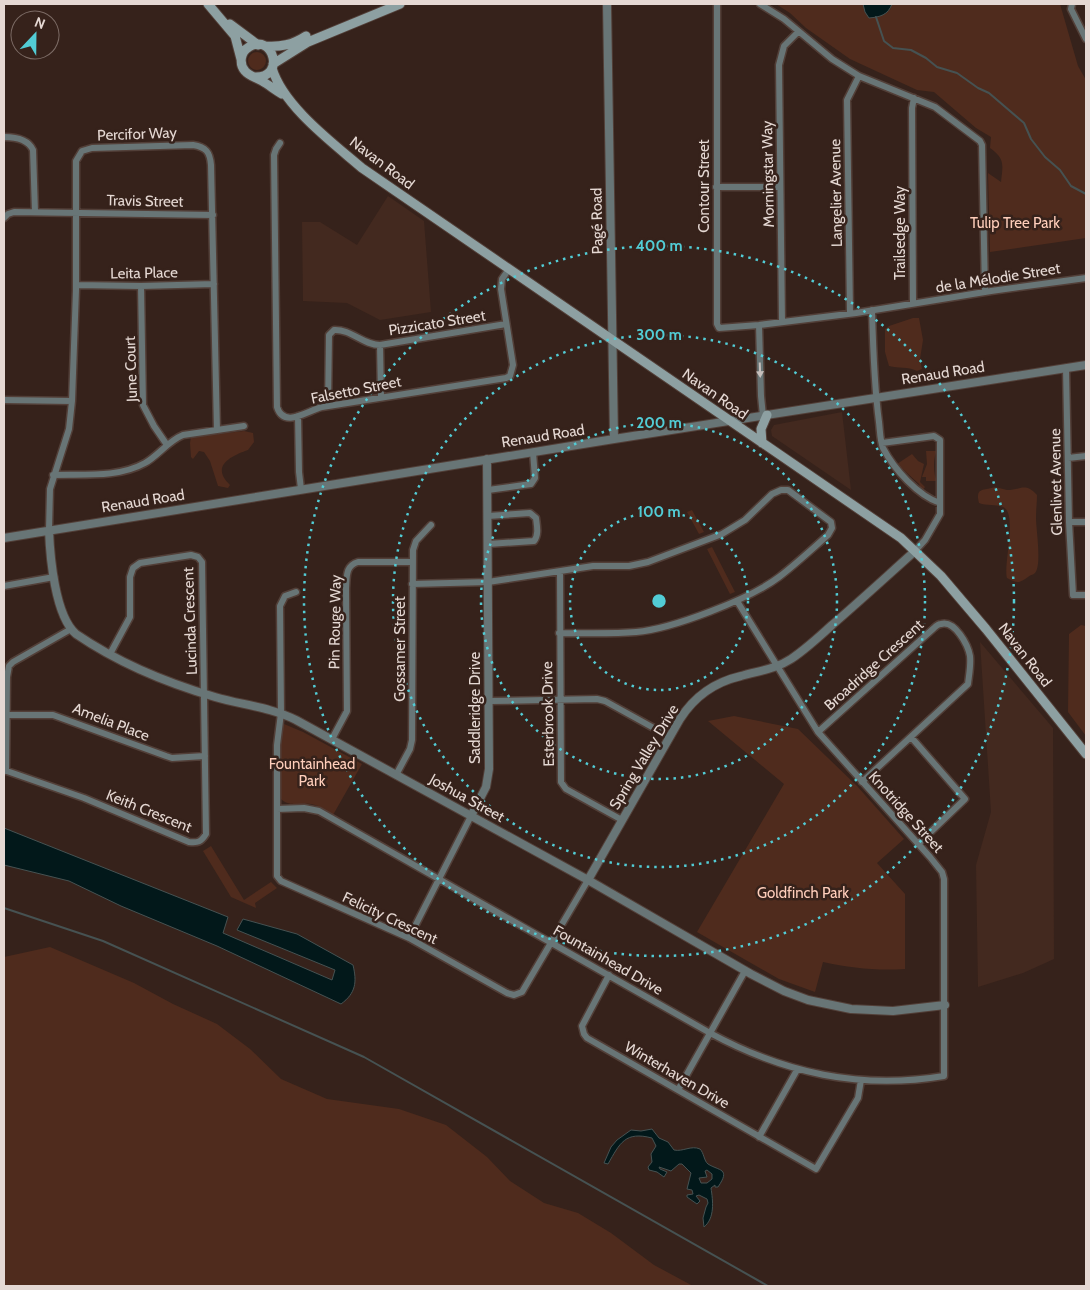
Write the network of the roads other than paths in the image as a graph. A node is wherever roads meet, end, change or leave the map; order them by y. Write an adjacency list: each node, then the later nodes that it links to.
1 (208, 4): 8 (main road)
2 (388, 4): 9 (main road)
3 (400, 4): 9 (main road)
4 (607, 4): 40 (street, Pagé Road)
5 (717, 4): 22 (street, Contour Street)
6 (760, 4): 11 (street)
7 (1072, 4): 12 (street)
8 (220, 16): 13 (main road); 14 (main road)
9 (362, 18): 10 (main road)
10 (340, 27): 13 (main road); 15 (main road)
11 (798, 32): 16 (street); 23 (street, Morningstar Way)
12 (1086, 39)
13 (262, 45): 14 (main road); 15 (main road)
14 (241, 62): 17 (main road)
15 (272, 66): 17 (main road); 18 (main road, Navan Road)
16 (859, 76): 19 (street); 36 (street, Langelier Avenue)
17 (254, 77): 18 (main road, Navan Road)
18 (288, 98): 28 (main road, Navan Road)
19 (914, 98): 33 (street); 34 (street, Trailsedge Way)
20 (4, 137): 24 (street)
21 (280, 143): 50 (street, Falsetto Street)
22 (716, 187): 23 (street); 39 (street, Contour Street)
23 (780, 187): 37 (street, Morningstar Way)
24 (35, 212): 25 (street, Travis Street); 27 (street, Travis Street)
25 (76, 212): 26 (street, Travis Street); 26 (street, Percifor Way); 31 (street, Percifor Way)
26 (213, 215): 30 (street, Percifor Way)
27 (4, 218)
28 (509, 269): 38 (street, Falsetto Street); 40 (main road, Navan Road)
29 (1086, 278): 33 (street, de la Mélodie Street)
30 (214, 284): 32 (street, Leita Place); 53 (street, Percifor Way)
31 (76, 285): 32 (street, Leita Place); 47 (street, Percifor Way)
32 (141, 286): 57 (street, June Court)
33 (986, 292): 34 (street, de la Mélodie Street)
34 (913, 303): 35 (street)
35 (872, 310): 36 (street); 45 (street)
36 (850, 313): 37 (street)
37 (782, 322): 39 (street)
38 (506, 324): 41 (street, Pizzicato Street); 44 (street, Falsetto Street)
39 (759, 325): 49 (street, one-way to 49)
40 (612, 339): 51 (main road, Navan Road); 54 (street, Pagé Road)
41 (380, 345): 44 (street); 48 (street, Pizzicato Street)
42 (1086, 365): 43 (street, Renaud Road)
43 (1066, 368): 45 (street, Renaud Road); 60 (street, Glenlivet Avenue)
44 (381, 397): 48 (street, Falsetto Street)
45 (876, 398): 49 (street, Renaud Road); 56 (street)
46 (4, 400): 47 (street)
47 (72, 401): 62 (street, Percifor Way)
48 (328, 406): 50 (street, Falsetto Street)
49 (765, 415): 51 (street, Renaud Road); 55 (main road)
50 (298, 416): 63 (street)
51 (730, 421): 54 (street, Renaud Road); 55 (main road, Navan Road)
52 (244, 426): 53 (street)
53 (217, 430): 57 (street)
54 (614, 439): 58 (street, Renaud Road)
55 (762, 443): 73 (main road, Navan Road)
56 (882, 443): 65 (street); 65 (street)
57 (167, 445): 62 (street)
58 (533, 452): 61 (street, Renaud Road); 64 (street)
59 (1086, 456): 60 (street)
60 (1068, 458): 67 (street, Glenlivet Avenue)
61 (487, 459): 63 (street, Renaud Road); 64 (street, Saddleridge Drive)
62 (54, 475): 70 (street, Percifor Way)
63 (301, 489): 70 (street, Renaud Road)
64 (488, 490): 66 (street, Saddleridge Drive)
65 (940, 503): 73 (street)
66 (488, 516): 72 (street, Saddleridge Drive); 72 (street)
67 (1069, 522): 68 (street); 81 (street, Glenlivet Avenue)
68 (1086, 522)
69 (430, 525): 74 (street, Gossamer Street)
70 (49, 530): 71 (street, Renaud Road); 76 (street, Joshua Street)
71 (4, 538)
72 (488, 544): 77 (street, Saddleridge Drive)
73 (915, 551): 86 (street, Spring Valley Drive); 96 (main road, Navan Road)
74 (412, 562): 78 (street, Gossamer Street); 95 (street, Pin Rouge Way)
75 (560, 572): 77 (street); 82 (street); 84 (street, Esterbrook Drive)
76 (54, 577): 79 (street); 83 (street, Joshua Street)
77 (488, 582): 78 (street); 88 (street, Saddleridge Drive)
78 (412, 584): 99 (street, Gossamer Street)
79 (4, 586)
80 (296, 592): 90 (street, Felicity Crescent)
81 (1086, 595)
82 (737, 601): 84 (street); 86 (street, Knotridge Street)
83 (71, 629): 85 (street, Joshua Street); 91 (street)
84 (559, 633): 89 (street, Esterbrook Drive)
85 (110, 654): 87 (street, Joshua Street); 87 (street, Lucinda Crescent)
86 (777, 666): 92 (street, Knotridge Street); 93 (street, Spring Valley Drive)
87 (204, 693): 90 (street, Joshua Street); 97 (street, Keith Crescent)
88 (490, 701): 89 (street); 102 (street, Saddleridge Drive)
89 (560, 701): 93 (street); 103 (street, Esterbrook Drive)
90 (281, 713): 95 (street, Joshua Street); 101 (street, Felicity Crescent)
91 (7, 715): 97 (street, Amelia Place); 98 (street)
92 (818, 732): 94 (street, Broadridge Crescent); 100 (street, Knotridge Street)
93 (670, 737): 103 (street, Spring Valley Drive)
94 (911, 738): 100 (street, Broadridge Crescent); 104 (street)
95 (332, 739): 99 (street, Joshua Street)
96 (1086, 754)
97 (205, 756): 98 (street, Keith Crescent)
98 (5, 771)
99 (396, 775): 102 (street, Joshua Street)
100 (862, 782): 104 (street, Knotridge Street)
101 (277, 809): 105 (street, Fountainhead Drive); 107 (street, Felicity Crescent)
102 (470, 816): 105 (street, Saddleridge Drive); 106 (street, Joshua Street)
103 (622, 820): 106 (street, Spring Valley Drive)
104 (918, 844): 111 (street, Knotridge Street)
105 (438, 878): 107 (street, Saddleridge Drive); 108 (street, Fountainhead Drive)
106 (588, 880): 108 (street, Felicity Crescent); 109 (street, Joshua Street)
107 (409, 938): 108 (street, Felicity Crescent)
108 (552, 942): 110 (street, Fountainhead Drive)
109 (745, 971): 111 (street, Joshua Street); 112 (street)
110 (610, 975): 112 (street, Fountainhead Drive); 116 (street, Winterhaven Drive)
111 (945, 1005): 114 (street, Knotridge Street)
112 (710, 1033): 113 (street, Fountainhead Drive); 116 (street)
113 (797, 1070): 115 (street, Fountainhead Drive); 117 (street)
114 (944, 1076): 115 (street, Fountainhead Drive)
115 (861, 1080): 117 (street, Winterhaven Drive)
116 (678, 1090): 117 (street, Winterhaven Drive)
117 (760, 1137)

